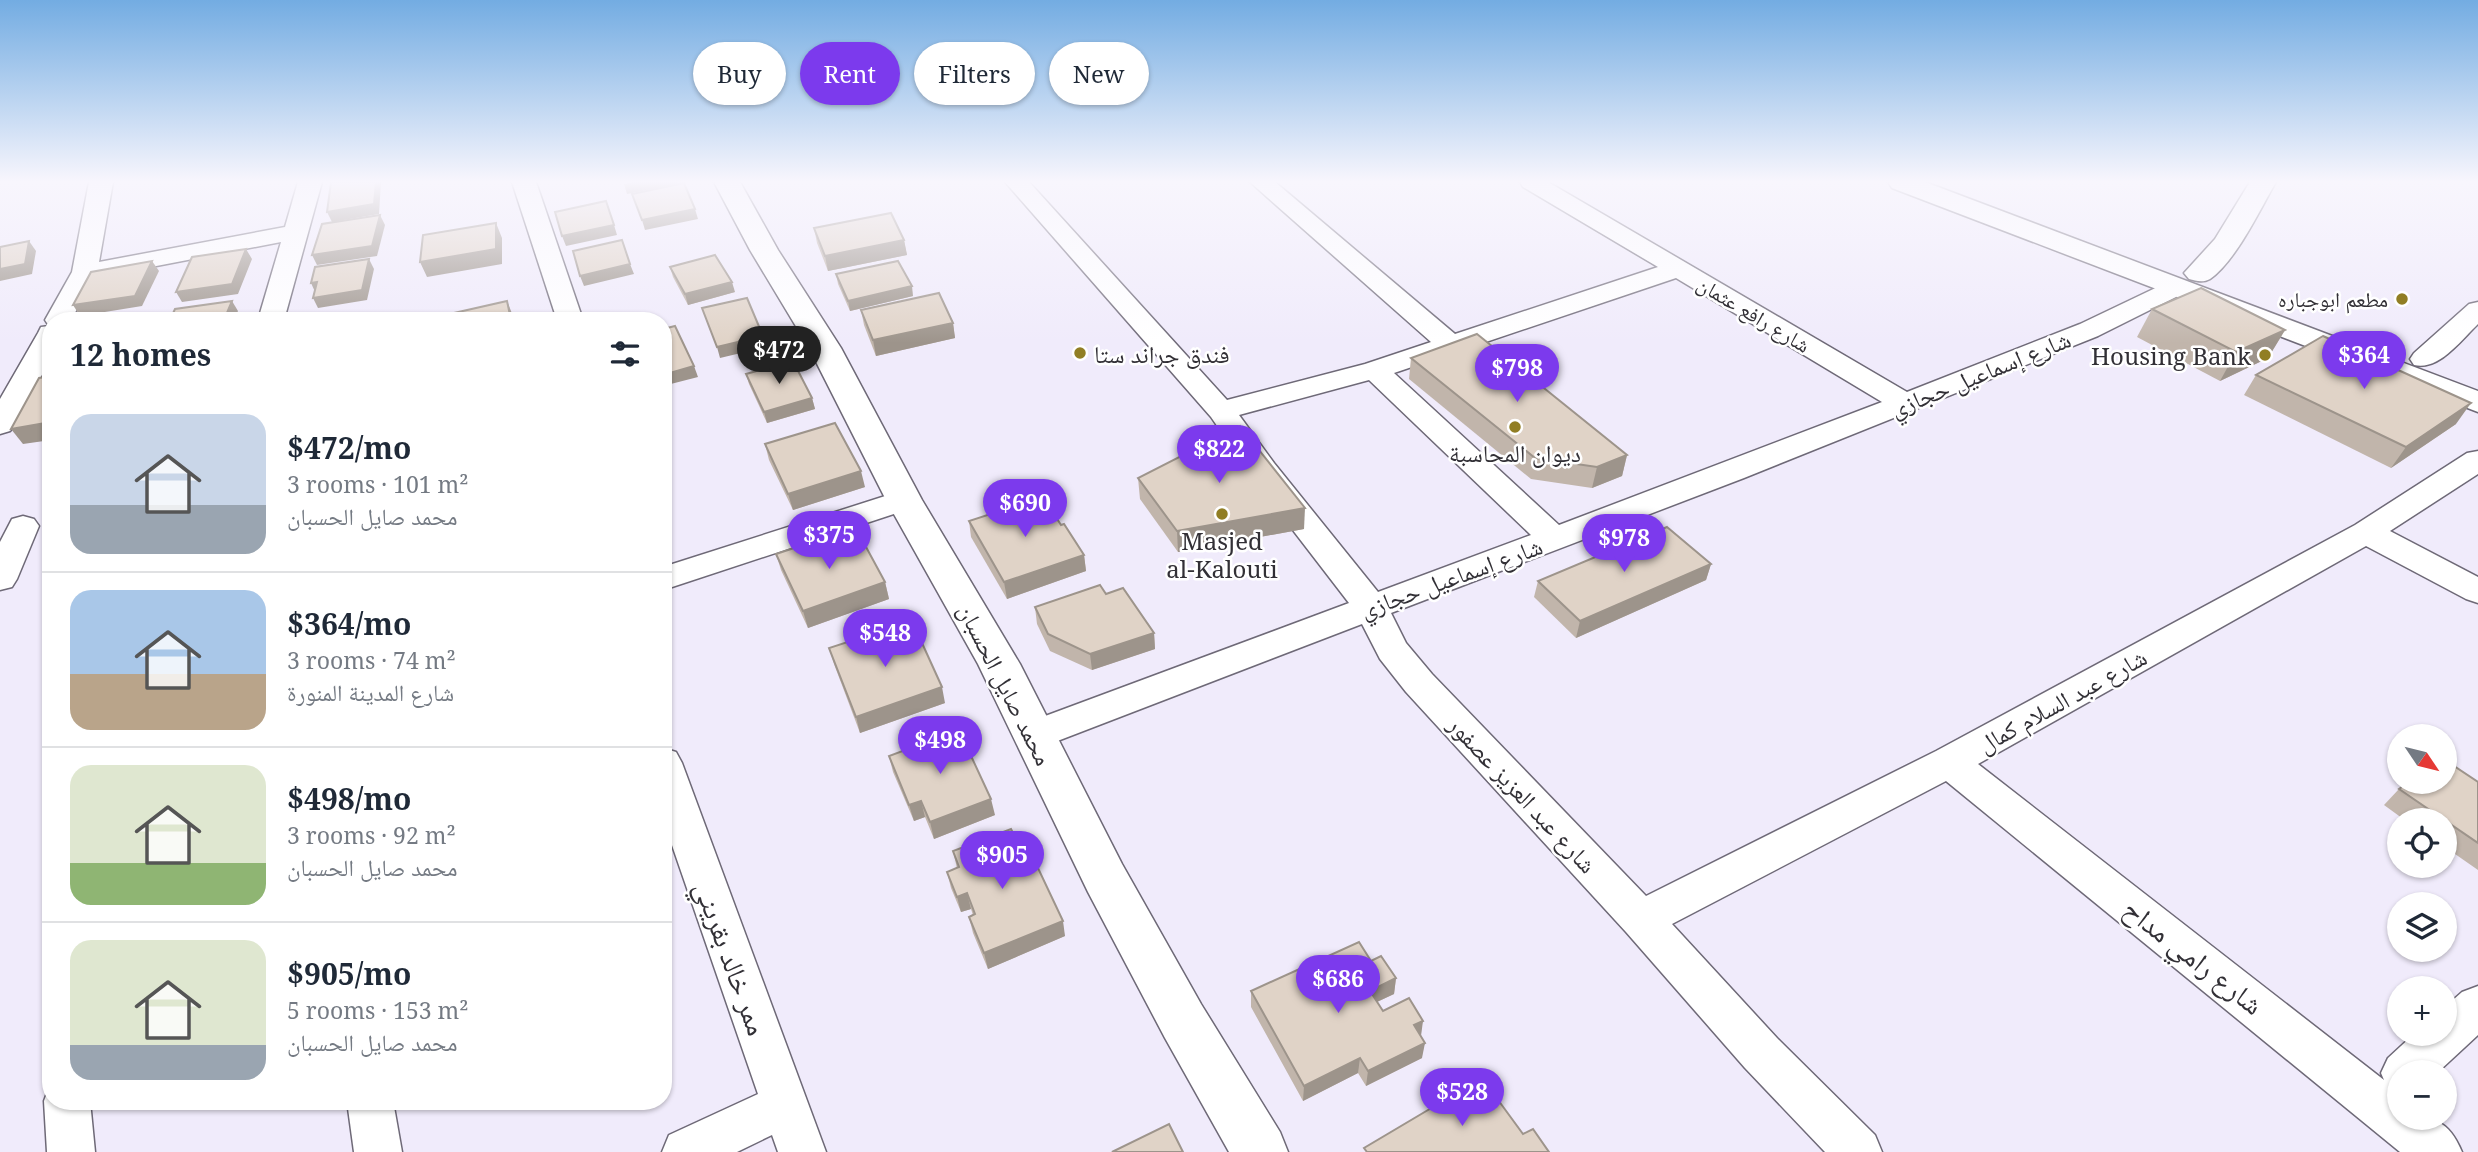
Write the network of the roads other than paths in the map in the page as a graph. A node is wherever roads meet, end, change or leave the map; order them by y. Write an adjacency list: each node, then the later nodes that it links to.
1 (92, 236): 13 (street)
2 (283, 236): 13 (street)
3 (297, 236): 17 (street)
4 (542, 236): 18 (street)
5 (756, 236): 29 (street, محمد صايل الحسبان)
6 (1064, 236): 26 (street, شارع عبد العزيز عصفور)
7 (1324, 236): 19 (street)
8 (1622, 236): 12 (street, شارع رافع عثمان)
9 (2058, 236): 14 (street)
10 (2082, 236): 14 (street)
11 (2231, 236): 14 (street)
12 (1678, 269): 19 (street); 25 (street, شارع رافع عثمان)
13 (85, 272): 16 (street)
14 (2188, 280): 21 (street); 24 (street); 25 (street, شارع إسماعيل حجازي)
15 (2478, 310): 21 (street)
16 (62, 312)
17 (273, 312)
18 (567, 312)
19 (1451, 345): 22 (street)
20 (42, 349): 27 (street)
21 (2424, 359): 23 (street)
22 (1375, 370): 26 (street); 32 (street)
23 (2478, 380)
24 (2478, 402)
25 (1905, 403): 32 (street, شارع إسماعيل حجازي)
26 (1221, 411): 36 (street, شارع عبد العزيز عصفور)
27 (0, 425)
28 (2478, 460): 31 (street, شارع عبد السلام كمال)
29 (904, 500): 33 (street); 37 (street, محمد صايل الحسبان)
30 (25, 526): 34 (street)
31 (2366, 532): 35 (street); 38 (street, شارع عبد السلام كمال)
32 (1554, 539): 36 (street, شارع إسماعيل حجازي)
33 (672, 576)
34 (0, 579)
35 (2478, 590)
36 (1371, 607): 37 (street, شارع إسماعيل حجازي); 40 (street, شارع عبد العزيز عصفور)
37 (1034, 736): 52 (street, محمد صايل الحسبان)
38 (1949, 762): 40 (street, شارع عبد السلام كمال); 43 (street, شارع رامي مداح)
39 (672, 788): 44 (street, ممر خالد بقريني)
40 (1641, 919): 53 (street, شارع عبد العزيز عصفور)
41 (2478, 1006): 42 (street)
42 (2418, 1060)
43 (2387, 1079)
44 (784, 1105): 50 (street); 51 (street, ممر خالد بقريني)
45 (68, 1110): 48 (street)
46 (371, 1110): 49 (street)
47 (2424, 1130): 54 (street, شارع رامي مداح)
48 (71, 1152)
49 (378, 1152)
50 (686, 1152)
51 (803, 1152)
52 (1259, 1152)
53 (1858, 1152)
54 (2438, 1152)

